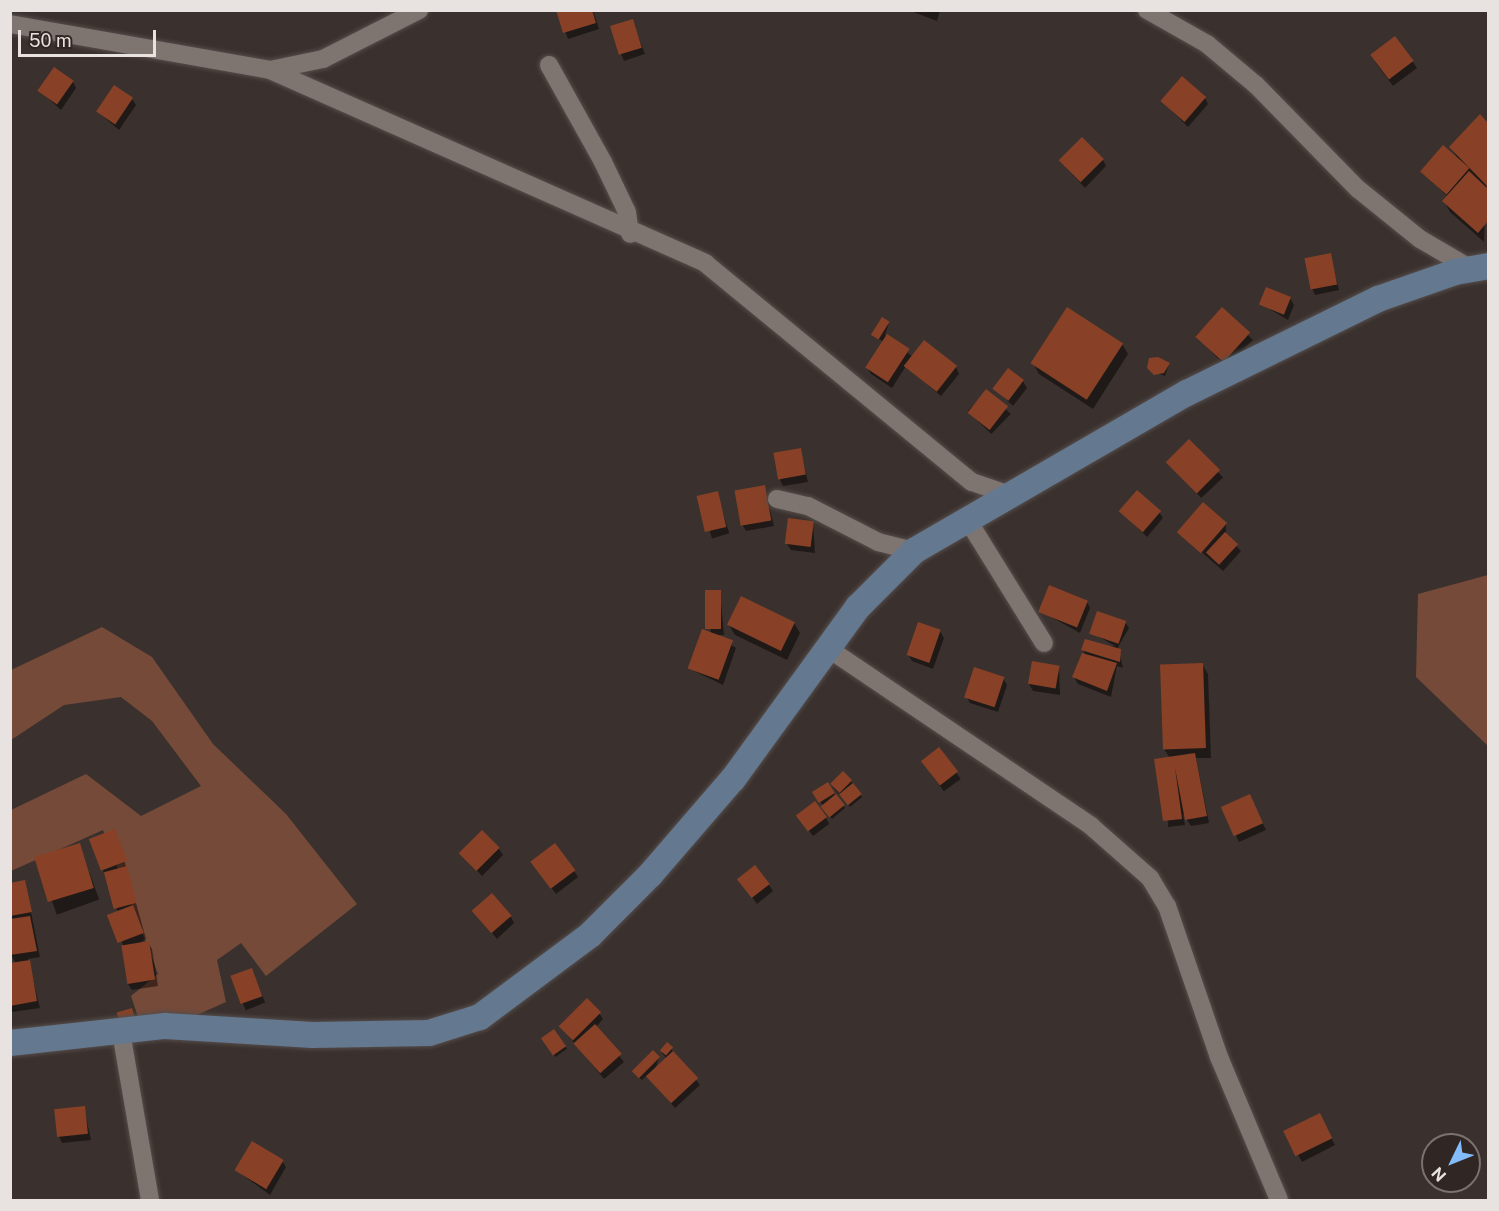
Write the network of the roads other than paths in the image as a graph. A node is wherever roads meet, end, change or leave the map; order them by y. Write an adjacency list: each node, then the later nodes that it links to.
1 (419, 10): 3 (street)
2 (1147, 10): 8 (street)
3 (399, 16): 6 (street)
4 (10, 24): 6 (street)
5 (549, 65): 7 (street)
6 (270, 70): 7 (street)
7 (630, 234): 9 (street)
8 (1488, 266): 9 (street)
9 (1007, 494): 11 (street)
10 (777, 499): 12 (street)
11 (967, 519): 12 (street); 13 (street)
12 (914, 551): 14 (street)
13 (1044, 644)
14 (829, 648): 15 (street); 18 (street)
15 (121, 1032): 16 (street); 17 (street)
16 (10, 1043)
17 (150, 1200)
18 (1279, 1200)

